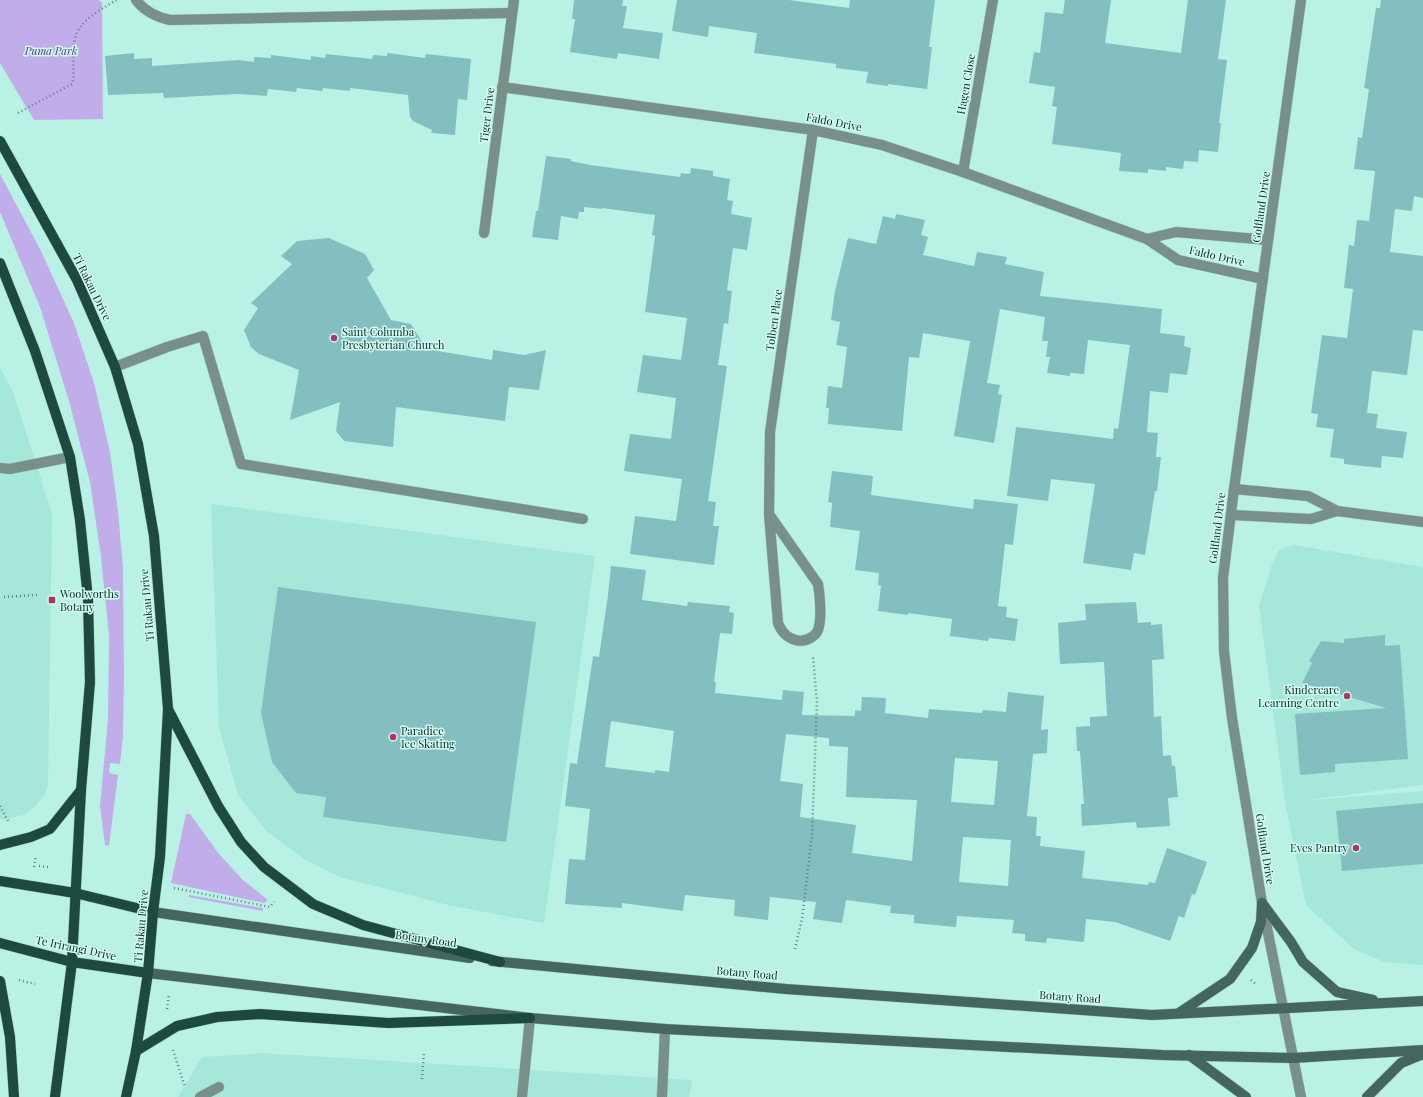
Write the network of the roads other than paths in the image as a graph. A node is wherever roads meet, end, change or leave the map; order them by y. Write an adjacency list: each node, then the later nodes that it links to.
1 (136, 0): 5 (street)
2 (514, 0): 5 (street, Tiger Drive)
3 (993, 0): 9 (street, Hagen Close)
4 (1301, 0): 12 (street, Golfland Drive)
5 (512, 13): 6 (street, Tiger Drive)
6 (502, 87): 7 (street, Faldo Drive); 10 (street, Tiger Drive)
7 (813, 130): 9 (street, Faldo Drive); 20 (street, Tolben Place)
8 (0, 141): 15 (main road, Ti Rakau Drive)
9 (963, 172): 11 (street, Faldo Drive)
10 (484, 233)
11 (1147, 239): 12 (street, Faldo Drive); 14 (street, Faldo Drive)
12 (1268, 240): 14 (street, Golfland Drive)
13 (0, 263): 16 (main road)
14 (1263, 279): 18 (street, Golfland Drive)
15 (115, 366): 22 (street); 24 (main road, Ti Rakau Drive)
16 (70, 457): 17 (street); 25 (main road)
17 (0, 468)
18 (1234, 489): 19 (street); 21 (street, Golfland Drive)
19 (1337, 511): 21 (street); 23 (street)
20 (769, 514): 20 (street, Tolben Place)
21 (1232, 515): 29 (street, Golfland Drive)
22 (583, 519)
23 (1423, 522)
24 (168, 709): 30 (main road, Ti Rakau Drive); 33 (main road)
25 (81, 790): 26 (main road); 28 (main road)
26 (0, 845)
27 (0, 881): 28 (main road)
28 (75, 893): 30 (main road, Botany Road); 32 (main road)
29 (1262, 904): 37 (main road); 38 (street, Golfland Drive); 39 (main road)
30 (153, 912): 33 (main road, Botany Road); 34 (main road, Ti Rakau Drive)
31 (0, 943): 32 (main road, Te Irirangi Drive)
32 (72, 962): 34 (main road, Te Irirangi Drive); 49 (main road)
33 (500, 962): 39 (main road, Botany Road)
34 (148, 974): 40 (main road); 43 (main road, Ti Rakau Drive)
35 (0, 981): 48 (main road)
36 (1423, 1001): 37 (main road, Botany Road)
37 (1383, 1003): 38 (main road, Botany Road)
38 (1283, 1009): 39 (main road, Botany Road); 46 (street, Golfland Drive)
39 (1179, 1014)
40 (530, 1018): 41 (main road); 43 (main road); 52 (street)
41 (665, 1029): 45 (main road); 53 (street)
42 (1423, 1050): 46 (main road)
43 (136, 1051): 50 (main road, Ti Rakau Drive)
44 (1423, 1054): 56 (main road)
45 (1188, 1055): 46 (main road); 54 (main road)
46 (1293, 1058): 55 (street, Golfland Drive)
47 (220, 1087): 51 (street)
48 (14, 1097)
49 (55, 1097)
50 (126, 1097)
51 (200, 1097)
52 (522, 1097)
53 (662, 1097)
54 (1246, 1097)
55 (1301, 1097)
56 (1367, 1097)

